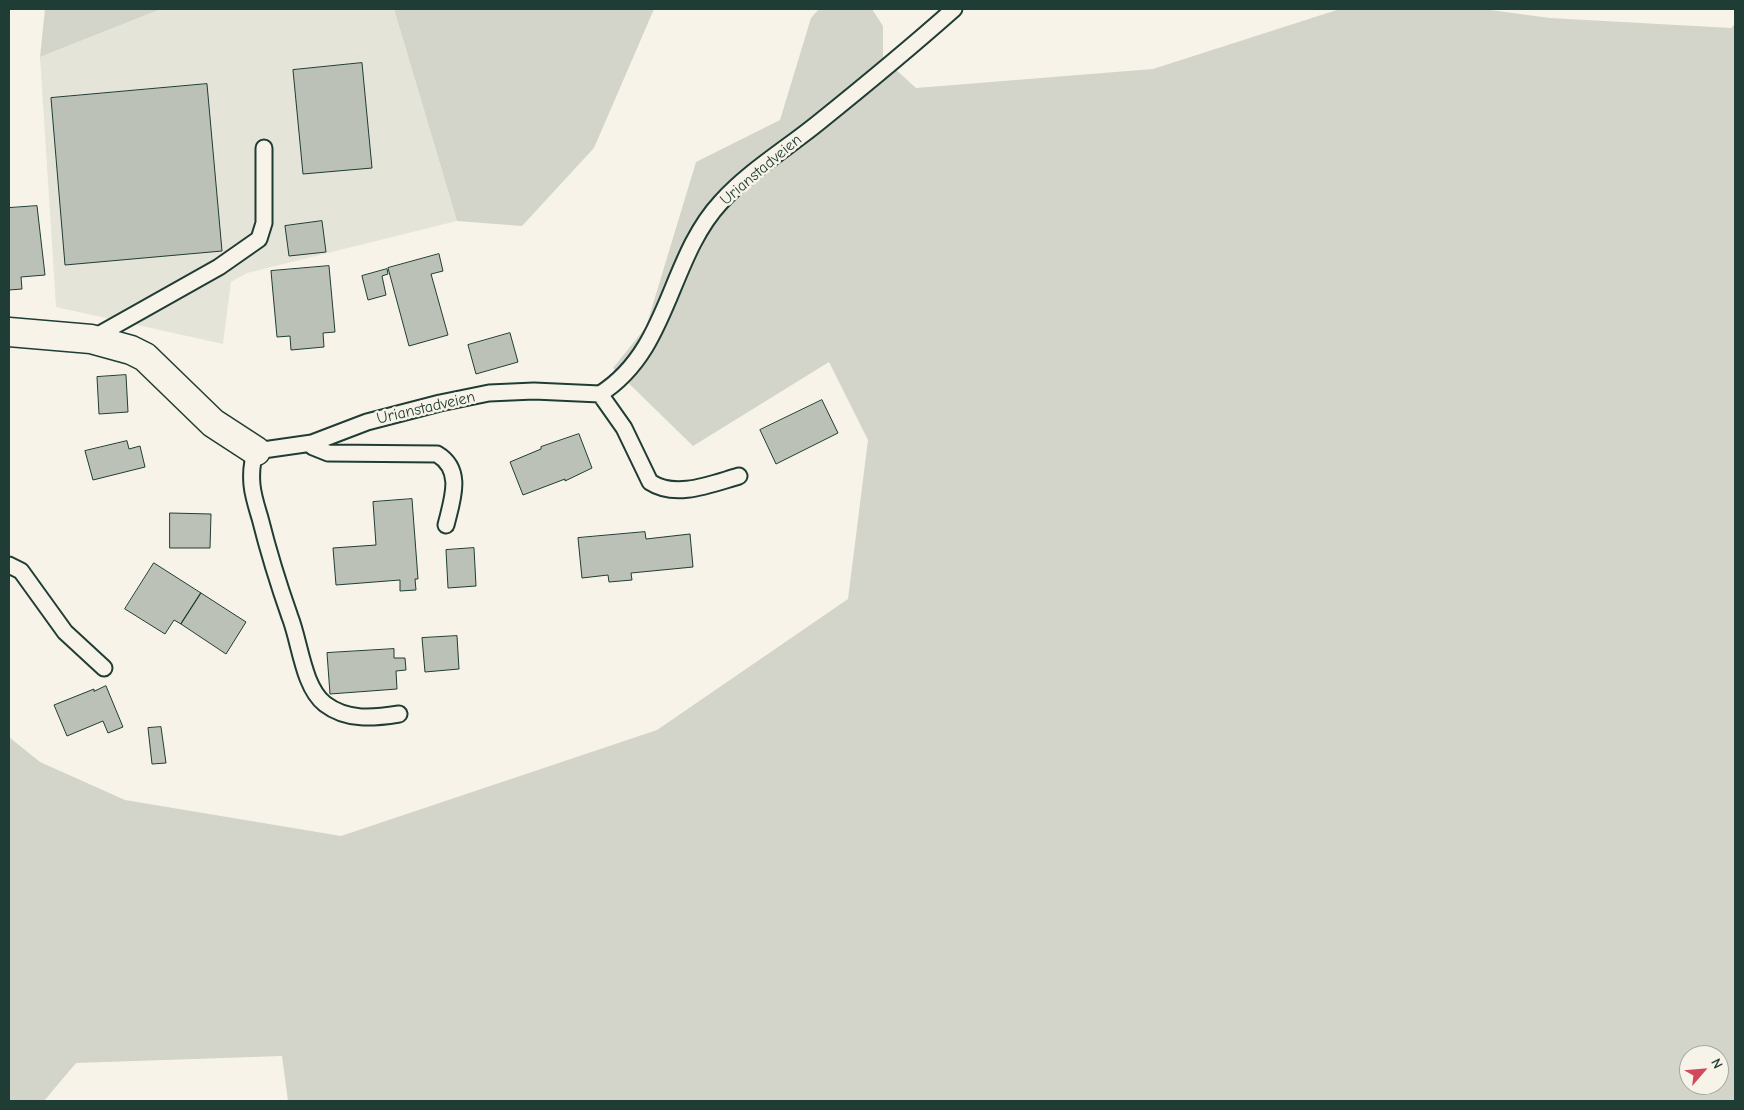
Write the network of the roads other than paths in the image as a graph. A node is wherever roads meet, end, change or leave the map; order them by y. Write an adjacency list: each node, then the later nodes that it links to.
1 (954, 9): 5 (lane, Urianstadveien)
2 (264, 148): 4 (lane)
3 (9, 332): 4 (street)
4 (91, 339): 7 (street)
5 (600, 394): 6 (lane, Urianstadveien); 8 (lane)
6 (312, 443): 7 (lane, Urianstadveien); 9 (lane)
7 (256, 451): 12 (lane)
8 (739, 476)
9 (446, 525)
10 (9, 564): 11 (lane)
11 (104, 668)
12 (399, 714)

